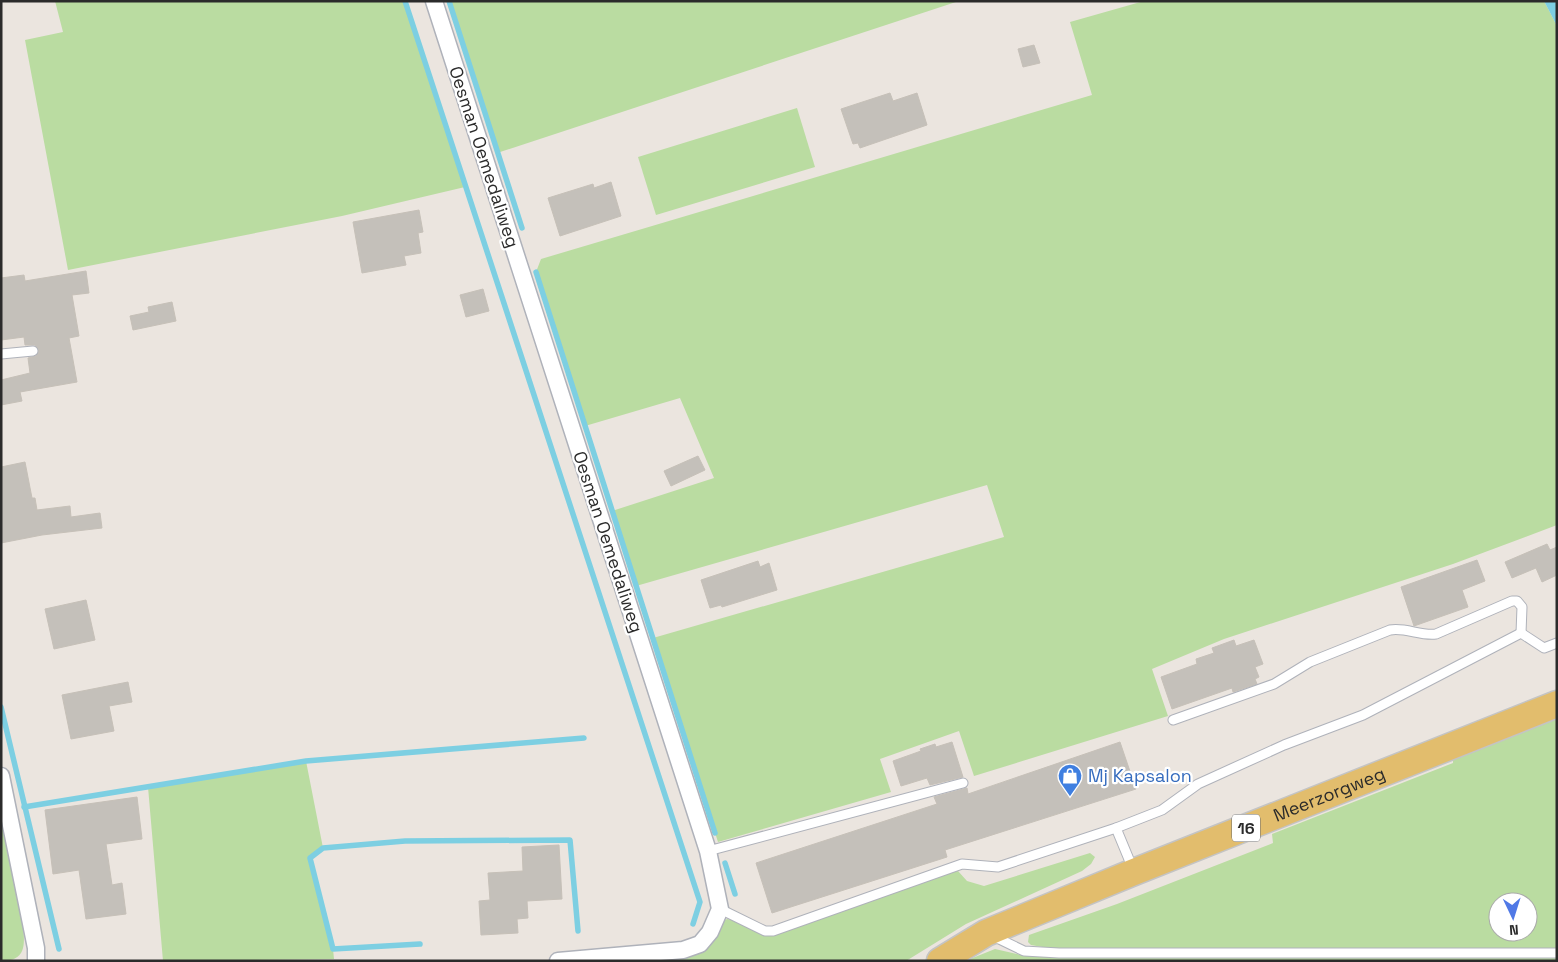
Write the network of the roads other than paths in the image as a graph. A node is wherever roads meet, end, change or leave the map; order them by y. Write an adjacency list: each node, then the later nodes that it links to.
1 (434, 1): 11 (street, Oesman Oemedaliweg)
2 (33, 351): 3 (lane)
3 (1, 354)
4 (1521, 633): 5 (lane); 7 (lane); 10 (lane)
5 (1557, 643)
6 (1557, 704): 12 (main road, Meerzorgweg / 16)
7 (1173, 720)
8 (1, 776): 16 (street)
9 (963, 783): 11 (lane)
10 (1116, 828): 12 (lane); 13 (lane)
11 (708, 852): 13 (street, Oesman Oemedaliweg)
12 (1134, 872): 14 (main road, Meerzorgweg / 16)
13 (720, 909): 17 (street)
14 (986, 933): 15 (lane); 18 (main road, Meerzorgweg / 16)
15 (1557, 953)
16 (36, 961)
17 (558, 961)
18 (940, 961)

